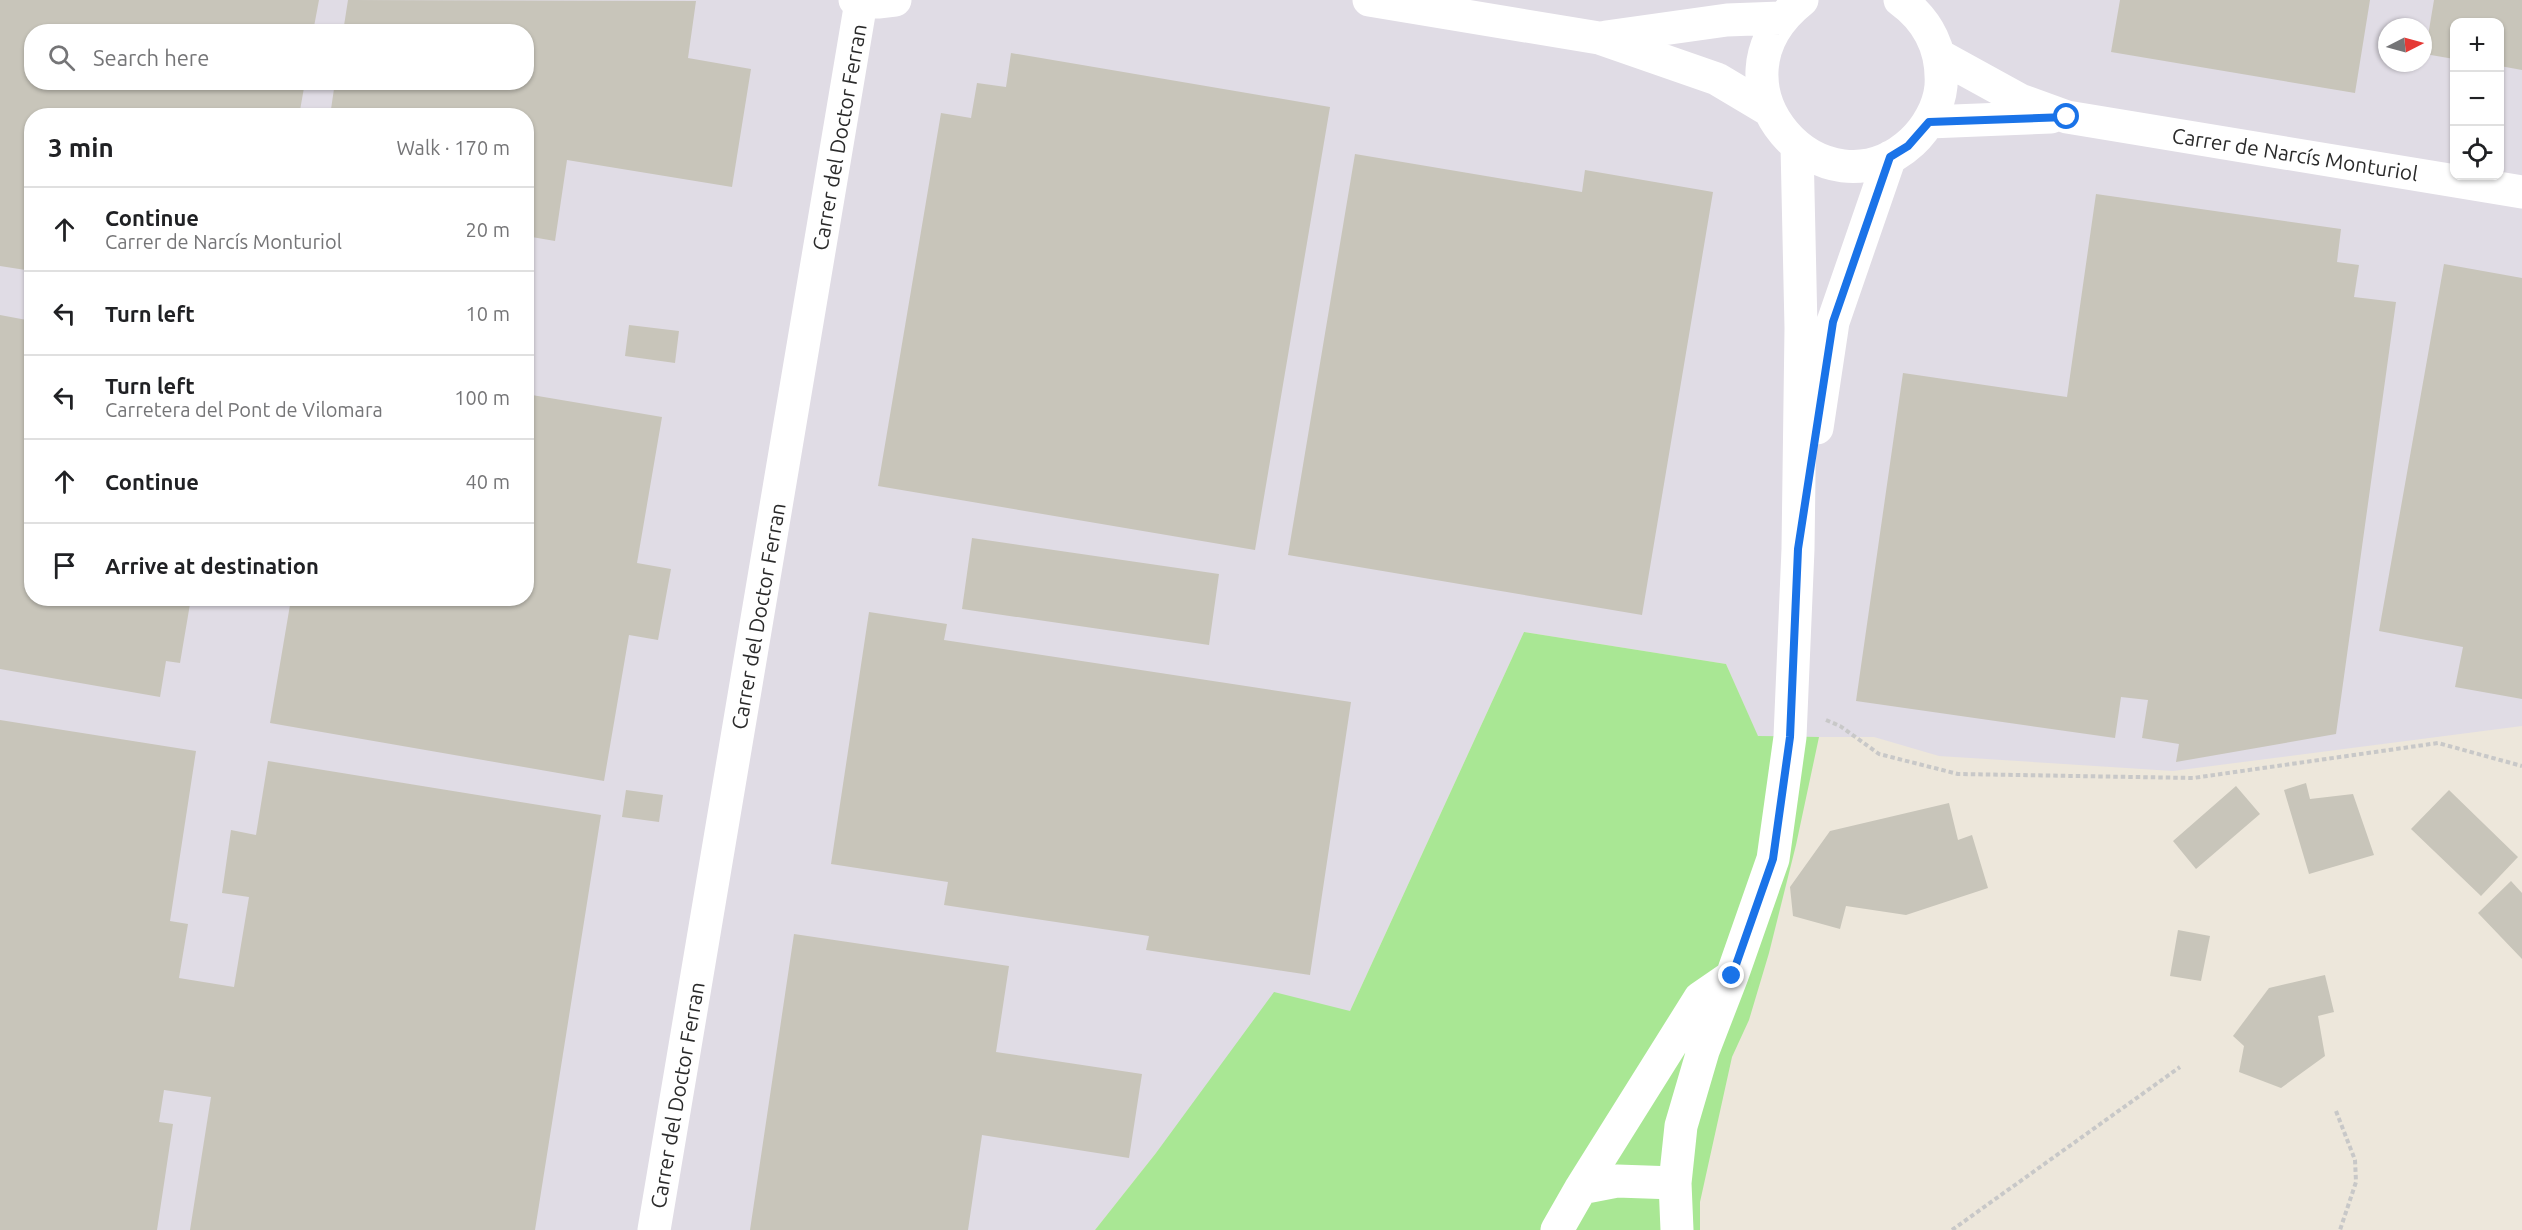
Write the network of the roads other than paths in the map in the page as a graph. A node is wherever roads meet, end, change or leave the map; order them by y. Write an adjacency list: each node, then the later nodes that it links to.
1 (895, 0): 3 (street)
2 (1369, 0): 6 (street)
3 (858, 1): 18 (street, Carrer del Doctor Ferran)
4 (1907, 2): 7 (street)
5 (1792, 9): 6 (street); 8 (street)
6 (1599, 38): 8 (street)
7 (1940, 56): 9 (street, Carrer de Narcís Monturiol); 10 (street)
8 (1769, 110): 11 (street)
9 (2067, 117): 10 (street, Carrer de Narcís Monturiol); 13 (street, Carrer de Narcís Monturiol)
10 (1929, 122): 12 (street)
11 (1797, 146): 12 (street); 14 (street)
12 (1890, 157): 14 (street)
13 (2522, 192)
14 (1798, 549): 15 (street)
15 (1732, 976): 16 (street); 17 (street)
16 (1675, 1183): 17 (street); 20 (street)
17 (1581, 1188): 19 (street)
18 (654, 1230)
19 (1557, 1230)
20 (1677, 1230)

